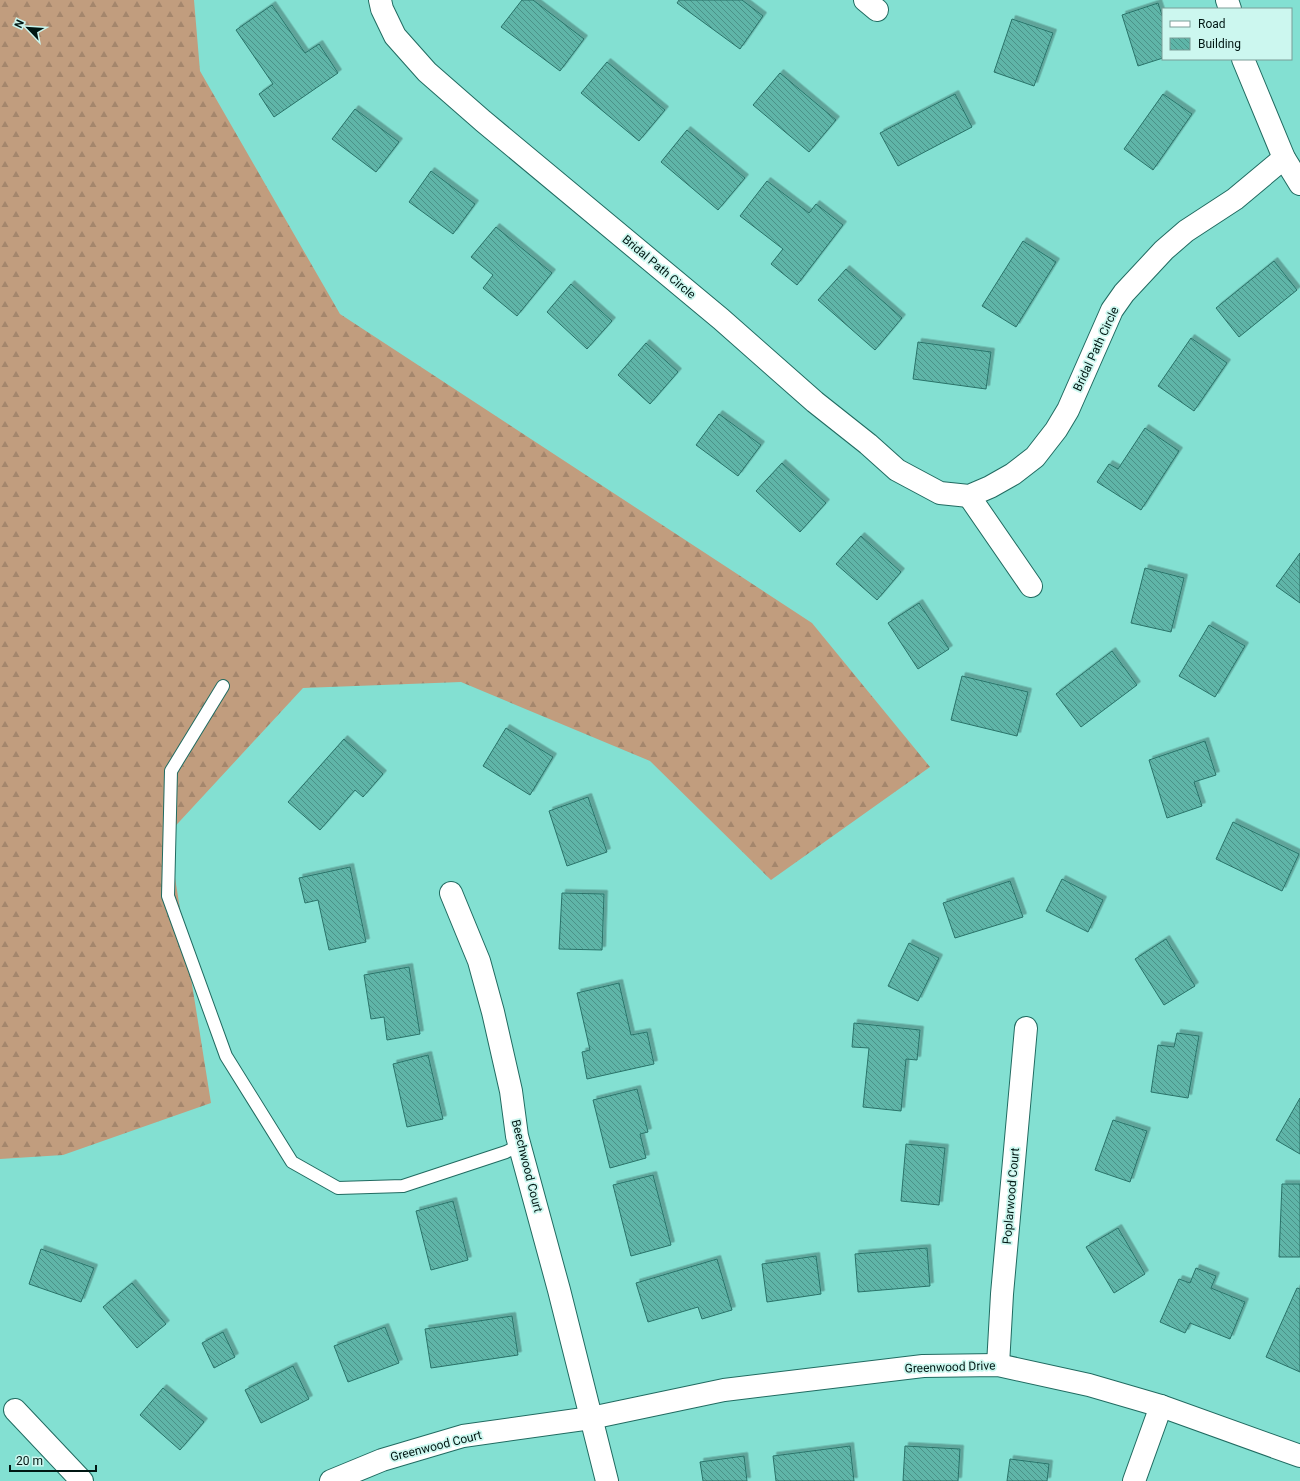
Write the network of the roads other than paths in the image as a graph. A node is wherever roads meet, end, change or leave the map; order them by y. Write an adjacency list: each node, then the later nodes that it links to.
1 (380, 0): 5 (street, Bridal Path Circle)
2 (1242, 60): 3 (street)
3 (1284, 158): 4 (street); 5 (street, Bridal Path Circle)
4 (1300, 184)
5 (969, 496): 6 (street)
6 (1031, 586)
7 (223, 686): 10 (lane)
8 (450, 893): 10 (street, Beechwood Court)
9 (1026, 1028): 11 (street, Poplarwood Court)
10 (520, 1145): 14 (street, Beechwood Court)
11 (998, 1365): 12 (street, Greenwood Drive); 14 (street, Greenwood Drive)
12 (1161, 1406): 15 (street, Greenwood Drive); 19 (street)
13 (15, 1410): 16 (street)
14 (591, 1418): 17 (street, Greenwood Court); 18 (street, Beechwood Court)
15 (1300, 1456)
16 (82, 1481)
17 (331, 1481)
18 (608, 1481)
19 (1134, 1481)

